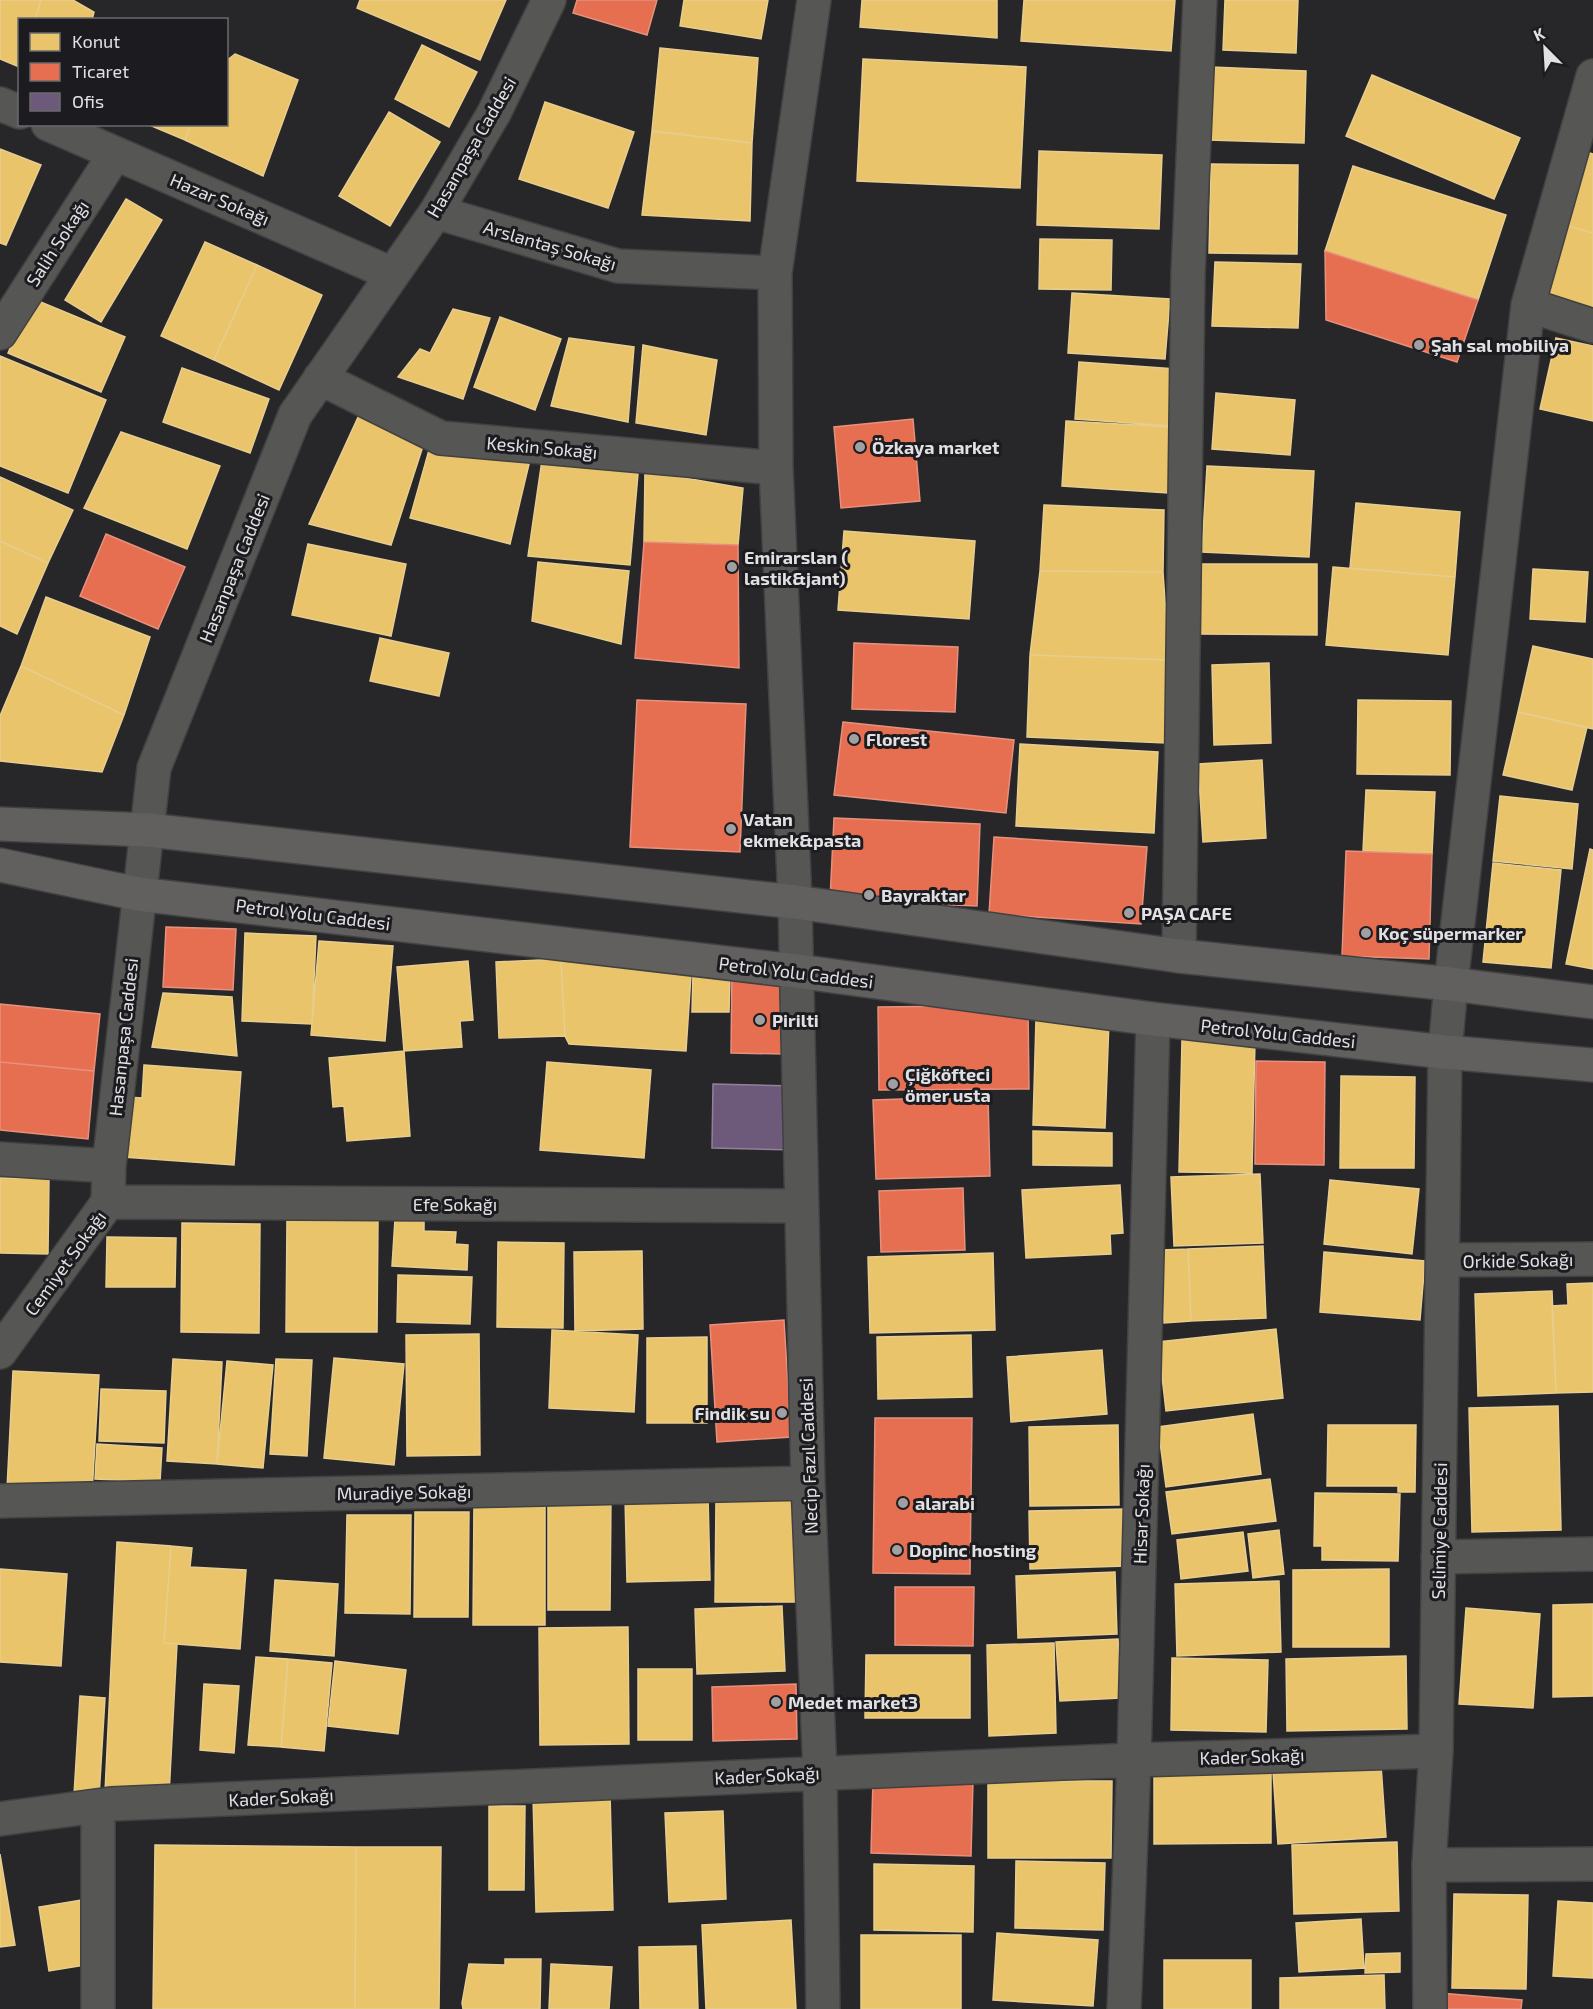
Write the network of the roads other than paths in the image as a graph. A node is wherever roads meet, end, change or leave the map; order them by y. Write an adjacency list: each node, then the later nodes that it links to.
1 (549, 0): 9 (street, Hasanpaşa Caddesi)
2 (814, 0): 10 (street, Necip Fazıl Caddesi)
3 (1200, 0): 22 (street)
4 (1593, 76): 12 (street, Selimiye Caddesi)
5 (0, 104): 6 (street)
6 (18, 111)
7 (52, 126): 8 (street, Hazar Sokağı)
8 (115, 154): 11 (street, Hazar Sokağı); 14 (street, Salih Sokağı)
9 (436, 212): 10 (street, Arslantaş Sokağı); 11 (street, Hasanpaşa Caddesi)
10 (775, 273): 16 (street, Necip Fazıl Caddesi)
11 (392, 274): 15 (street, Hasanpaşa Caddesi)
12 (1528, 304): 13 (street); 24 (street, Selimiye Caddesi)
13 (1593, 326)
14 (0, 333)
15 (320, 378): 16 (street, Keskin Sokağı); 18 (street, Hasanpaşa Caddesi)
16 (776, 468): 21 (street, Necip Fazıl Caddesi)
17 (0, 824): 18 (main road)
18 (148, 830): 20 (street, Hasanpaşa Caddesi); 21 (main road)
19 (0, 865): 20 (main road, Petrol Yolu Caddesi)
20 (138, 894): 23 (main road, Petrol Yolu Caddesi); 30 (street, Hasanpaşa Caddesi)
21 (795, 902): 22 (main road); 23 (street, Necip Fazıl Caddesi)
22 (1179, 956): 24 (main road)
23 (796, 971): 26 (main road, Petrol Yolu Caddesi); 32 (street, Necip Fazıl Caddesi)
24 (1451, 984): 25 (main road); 27 (street, Selimiye Caddesi)
25 (1593, 1002)
26 (1154, 1019): 27 (main road, Petrol Yolu Caddesi); 41 (street, Hisar Sokağı)
27 (1445, 1052): 28 (main road, Petrol Yolu Caddesi); 34 (street, Selimiye Caddesi)
28 (1593, 1065)
29 (0, 1159): 30 (street)
30 (109, 1166): 31 (street, Hasanpaşa Caddesi)
31 (108, 1202): 32 (street, Efe Sokağı); 35 (street, Cemiyet Sokağı)
32 (801, 1206): 36 (street, Necip Fazıl Caddesi)
33 (1593, 1259): 34 (street, Orkide Sokağı)
34 (1443, 1260): 39 (street, Selimiye Caddesi)
35 (0, 1352)
36 (808, 1484): 37 (street, Muradiye Sokağı); 42 (street, Necip Fazıl Caddesi)
37 (0, 1501)
38 (1593, 1554): 39 (street)
39 (1438, 1557): 40 (street, Selimiye Caddesi)
40 (1436, 1750): 41 (street, Kader Sokağı); 45 (street, Selimiye Caddesi)
41 (1134, 1760): 42 (street, Kader Sokağı); 49 (street, Hisar Sokağı)
42 (820, 1773): 43 (street, Kader Sokağı); 48 (street, Necip Fazıl Caddesi)
43 (98, 1806): 44 (street, Kader Sokağı); 47 (street)
44 (0, 1819)
45 (1429, 1864): 46 (street); 50 (street, Selimiye Caddesi)
46 (1593, 1864)
47 (98, 2009)
48 (823, 2009)
49 (1124, 2009)
50 (1430, 2009)

